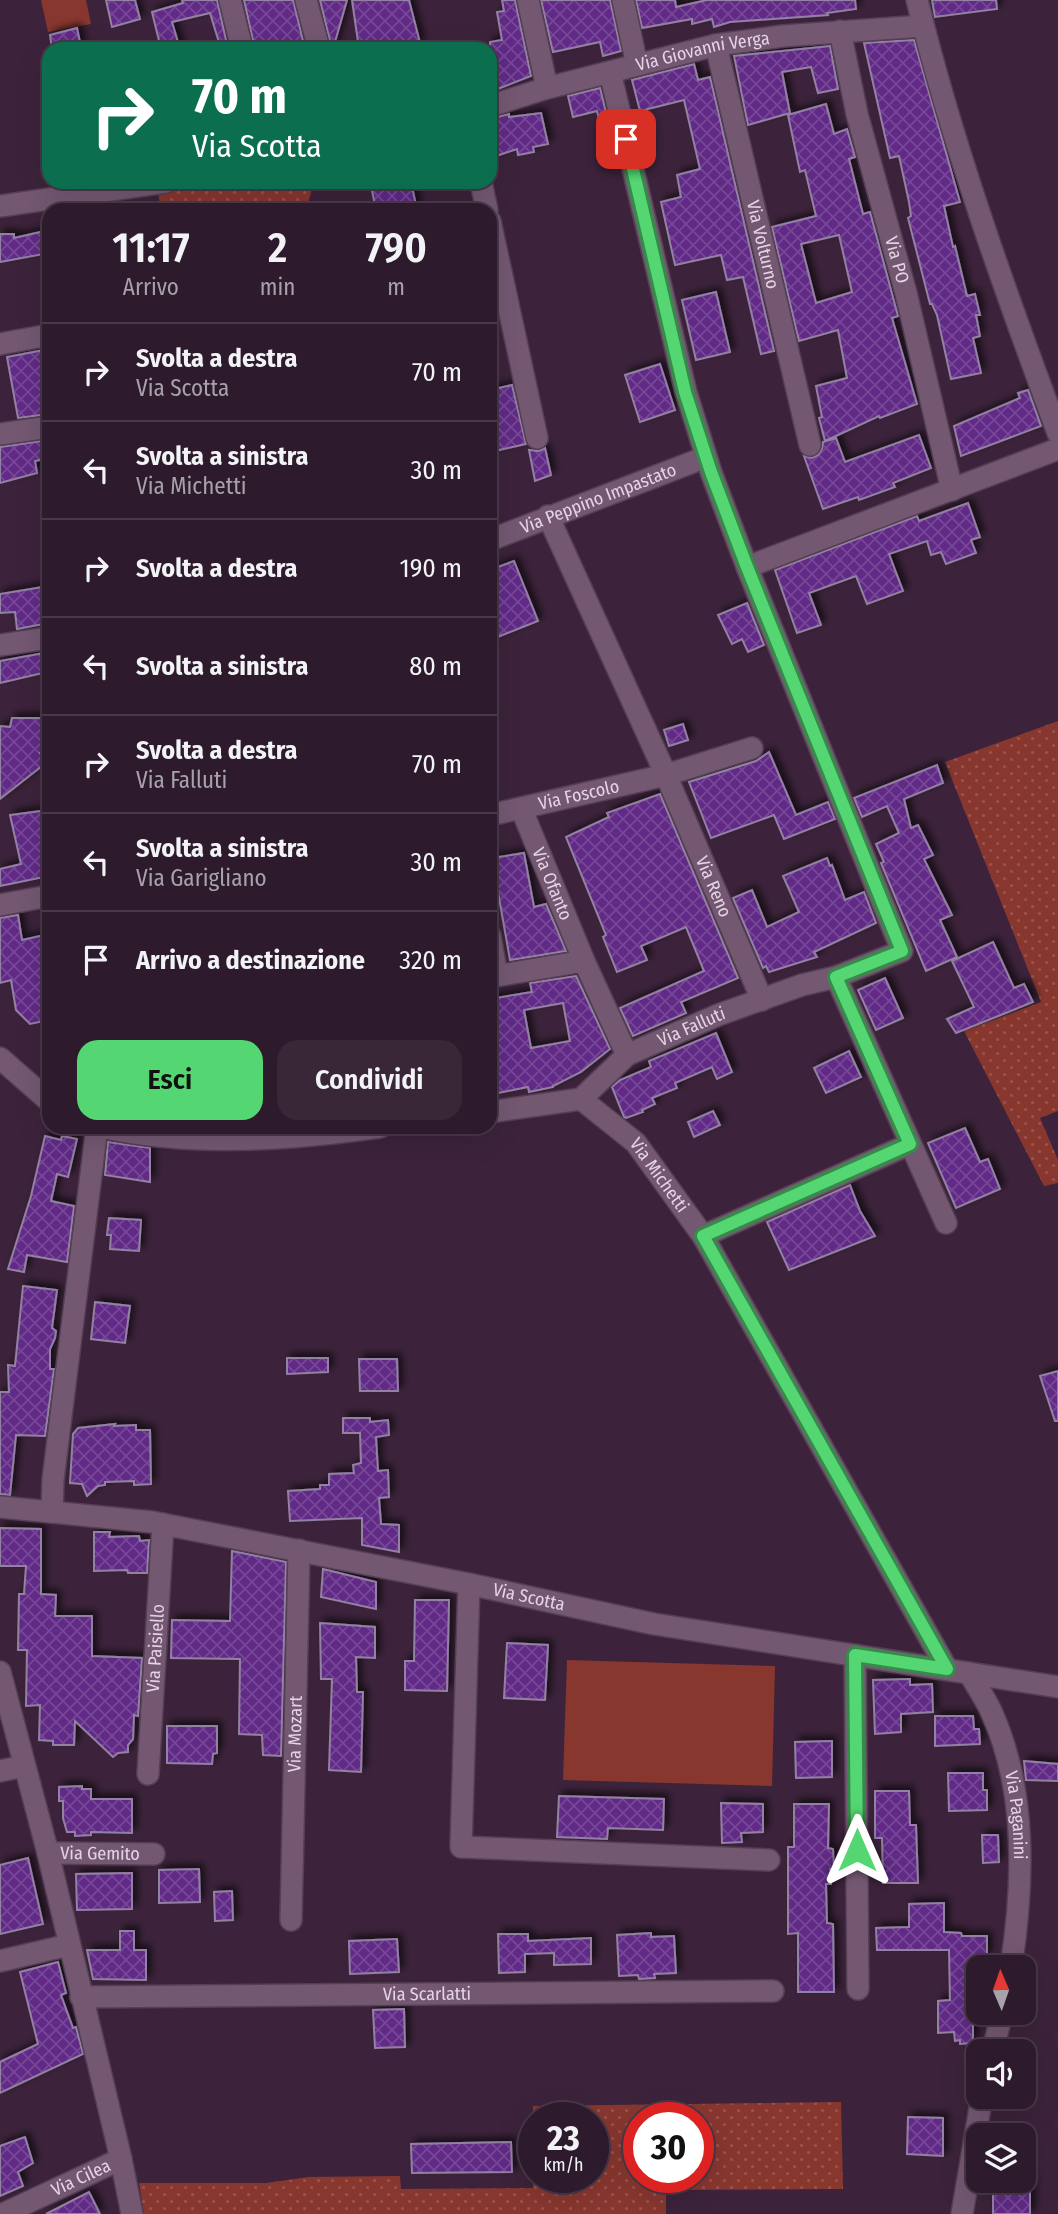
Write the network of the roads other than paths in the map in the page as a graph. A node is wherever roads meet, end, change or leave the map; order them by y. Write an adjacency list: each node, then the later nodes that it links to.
1 (230, 0): 8 (street)
2 (306, 0): 9 (street)
3 (528, 0): 13 (street)
4 (623, 0): 11 (street)
5 (917, 0): 6 (street)
6 (923, 26): 7 (street, Via Giovanni Verga); 21 (street)
7 (840, 31): 10 (street, Via Giovanni Verga); 27 (street, Via PO)
8 (240, 42)
9 (317, 42)
10 (716, 45): 11 (street, Via Giovanni Verga); 24 (street, Via Volturno)
11 (637, 65): 12 (street, Via Giovanni Verga)
12 (610, 72): 13 (street, Via Giovanni Verga); 26 (street)
13 (547, 88): 14 (street, Via Giovanni Verga)
14 (497, 104)
15 (118, 189): 16 (street)
16 (0, 206)
17 (497, 253): 23 (street)
18 (42, 336): 19 (street)
19 (0, 344)
20 (42, 428): 22 (street)
21 (1058, 433)
22 (0, 434)
23 (537, 438)
24 (810, 445)
25 (1058, 449): 27 (street)
26 (706, 457): 28 (street, Via Peppino Impastato); 30 (street)
27 (952, 490): 30 (street)
28 (548, 516): 29 (street, Via Peppino Impastato); 34 (street, Via Reno)
29 (497, 537)
30 (747, 567): 41 (street, Via Falluti)
31 (42, 639): 32 (street)
32 (0, 645)
33 (752, 748): 34 (street, Via Foscolo)
34 (666, 775): 35 (street, Via Foscolo); 42 (street, Via Reno)
35 (522, 808): 36 (street, Via Foscolo); 39 (street, Via Ofanto)
36 (497, 813)
37 (42, 897): 38 (street)
38 (0, 905)
39 (584, 961): 40 (street); 43 (street, Via Ofanto)
40 (497, 976)
41 (836, 977): 42 (street, Via Falluti); 51 (street)
42 (762, 1000): 43 (street, Via Falluti)
43 (627, 1055): 46 (street, Via Falluti)
44 (0, 1058): 45 (street)
45 (42, 1095)
46 (581, 1099): 47 (street); 53 (street, Via Michetti)
47 (497, 1111)
48 (98, 1134): 55 (street)
49 (307, 1134): 50 (street)
50 (328, 1134)
51 (910, 1144): 52 (street); 53 (street)
52 (946, 1223)
53 (703, 1236): 60 (street, Via Michetti)
54 (0, 1507): 55 (street, Via Scotta)
55 (52, 1512): 56 (street, Via Scotta)
56 (163, 1524): 57 (street, Via Scotta); 66 (street, Via Paisiello)
57 (299, 1550): 58 (street, Via Scotta); 70 (street, Via Mozart)
58 (469, 1584): 59 (street, Via Scotta); 69 (street)
59 (855, 1655): 60 (street, Via Scotta); 74 (street)
60 (947, 1669): 62 (street, Via Scotta)
61 (0, 1672): 64 (street)
62 (969, 1673): 63 (street, Via Scotta); 72 (street, Via Paganini)
63 (1058, 1687)
64 (24, 1766): 65 (street); 67 (street)
65 (0, 1771)
66 (148, 1774)
67 (48, 1853): 68 (street, Via Gemito); 71 (street)
68 (154, 1854)
69 (769, 1860)
70 (292, 1920)
71 (69, 1945): 73 (street); 76 (street)
72 (1013, 1955)
73 (0, 1961)
74 (858, 1989)
75 (773, 1991): 76 (street, Via Scarlatti)
76 (81, 1997): 78 (street)
77 (980, 2109): 81 (street)
78 (121, 2159): 79 (street, Via Cilea); 80 (street)
79 (3, 2214)
80 (132, 2214)
81 (962, 2214)

